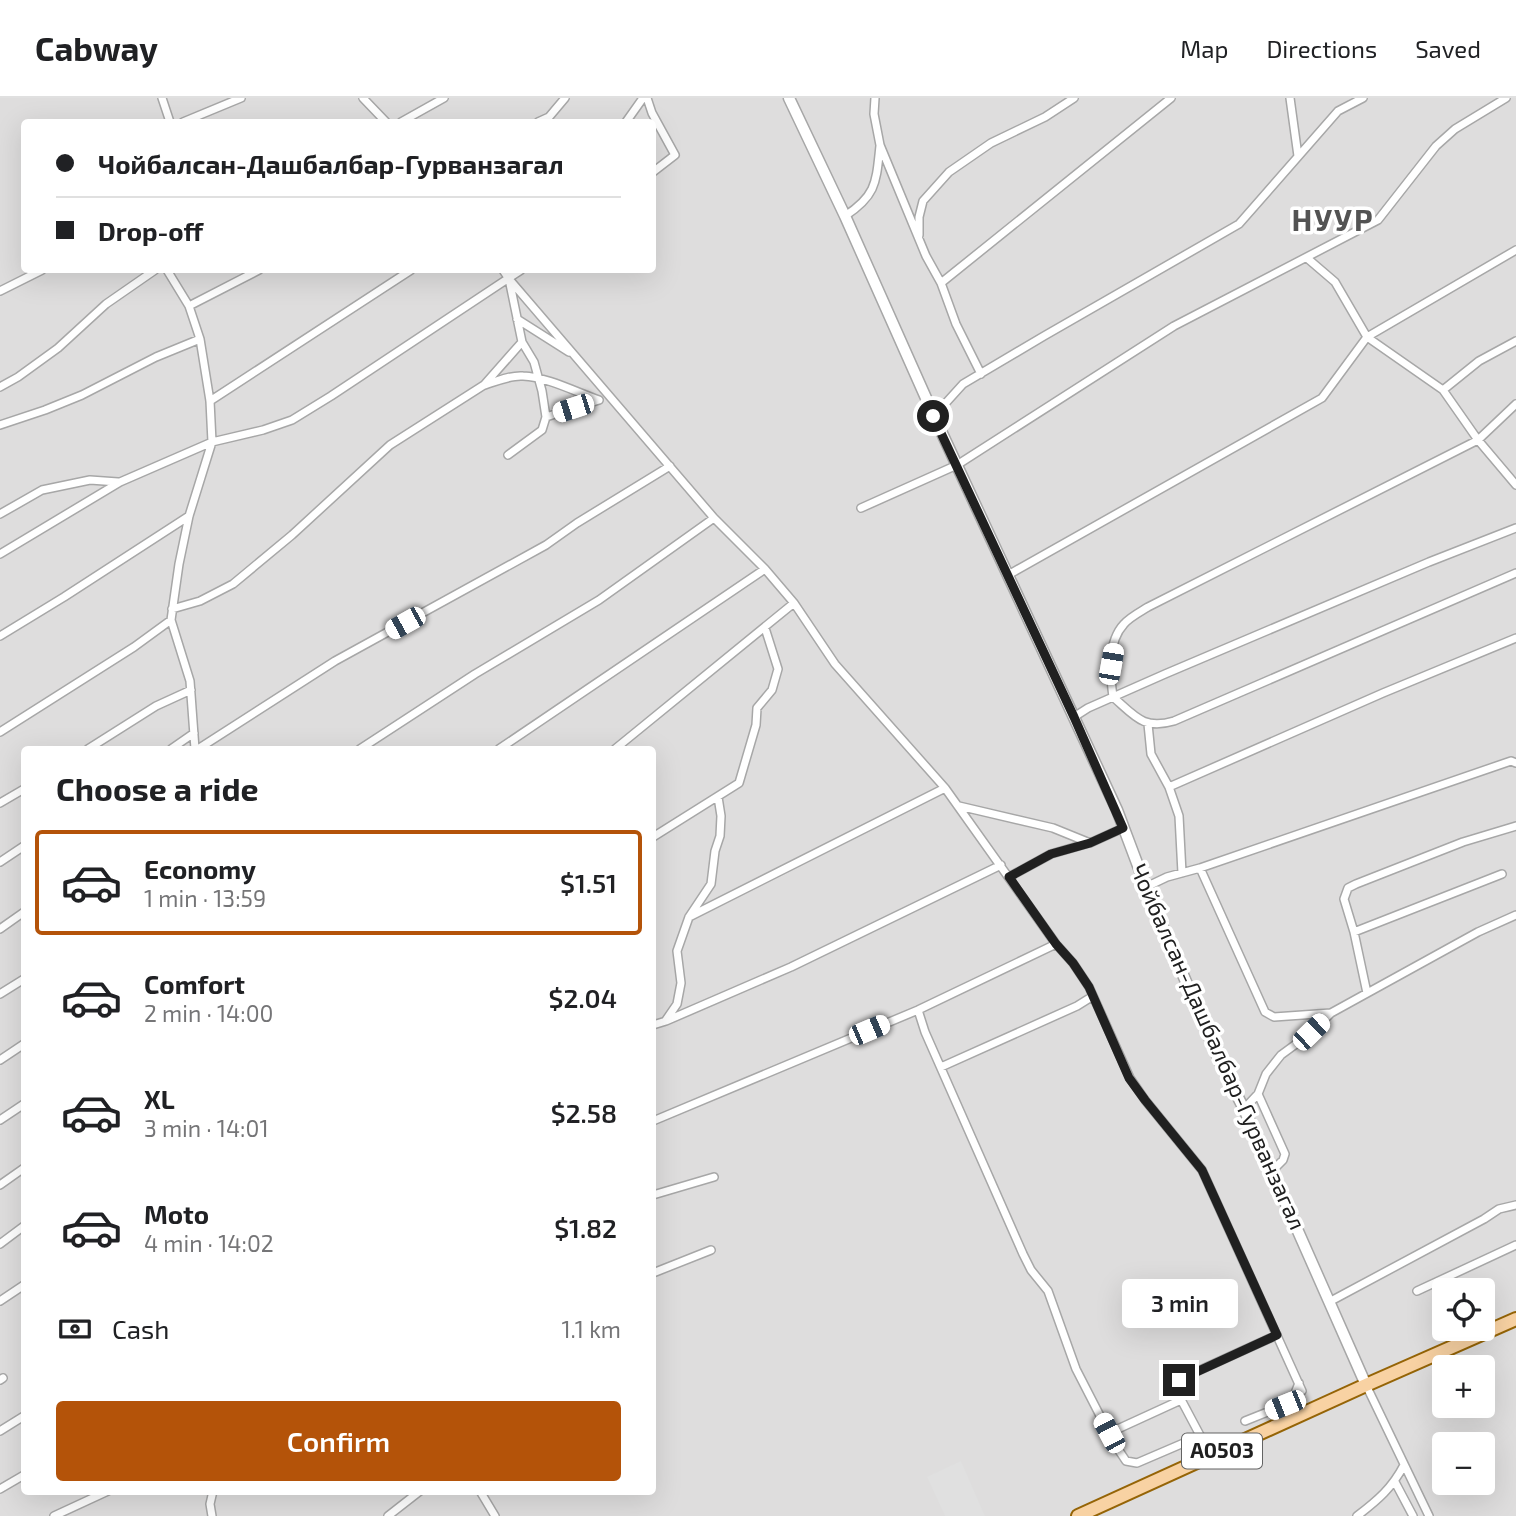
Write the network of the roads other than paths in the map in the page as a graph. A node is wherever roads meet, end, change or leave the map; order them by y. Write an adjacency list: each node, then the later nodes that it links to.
1 (162, 98): 14 (street)
2 (241, 98): 15 (street)
3 (363, 98): 16 (street)
4 (444, 98): 17 (street)
5 (565, 98): 18 (street)
6 (645, 98): 19 (street); 20 (street)
7 (789, 98): 25 (street, Чойбалсан-Дашбалбар-Гурванзагал)
8 (876, 98): 22 (street)
9 (1073, 98): 26 (street)
10 (1171, 98): 37 (street)
11 (1290, 98): 23 (street)
12 (1363, 98): 23 (street)
13 (1506, 98): 28 (street)
14 (169, 119)
15 (190, 119)
16 (383, 119)
17 (406, 119)
18 (545, 119)
19 (628, 119)
20 (655, 119)
21 (656, 120): 24 (street)
22 (880, 145): 25 (street); 26 (street)
23 (1298, 156): 46 (street)
24 (656, 170)
25 (845, 216): 56 (street, Чойбалсан-Дашбалбар-Гурванзагал)
26 (919, 239): 37 (street)
27 (1516, 250): 41 (street)
28 (1307, 258): 41 (street); 62 (street)
29 (36, 273): 38 (street)
30 (151, 273): 49 (street)
31 (169, 273): 39 (street)
32 (253, 273): 39 (street)
33 (406, 273): 53 (street)
34 (505, 273): 36 (street)
35 (517, 273): 36 (street)
36 (509, 279): 40 (street); 45 (street); 59 (street)
37 (941, 283): 46 (street)
38 (0, 291)
39 (189, 306): 42 (street)
40 (517, 319): 44 (street); 45 (street)
41 (1367, 337): 50 (street); 73 (street)
42 (201, 339): 53 (street); 57 (street)
43 (1516, 341): 50 (street)
44 (522, 342): 47 (street); 48 (street)
45 (575, 356): 51 (street)
46 (981, 374): 56 (street)
47 (538, 378): 48 (street); 52 (street); 55 (street)
48 (484, 385): 75 (street)
49 (0, 387)
50 (1443, 390): 58 (street)
51 (610, 396): 52 (street); 61 (street)
52 (599, 400): 55 (street)
53 (210, 401): 59 (street)
54 (1516, 404): 58 (street)
55 (546, 416): 60 (street)
56 (933, 416): 62 (street, Чойбалсан-Дашбалбар-Гурванзагал)
57 (0, 425)
58 (1478, 440): 64 (street); 81 (street)
59 (212, 442): 63 (street); 67 (street)
60 (508, 455)
61 (670, 466): 68 (street); 89 (street)
62 (957, 466): 65 (street); 73 (street, Чойбалсан-Дашбалбар-Гурванзагал)
63 (120, 482): 66 (street); 70 (street)
64 (1516, 485)
65 (861, 508)
66 (0, 514)
67 (189, 516): 75 (street); 78 (street)
68 (714, 518): 71 (street); 90 (street)
69 (1516, 528): 81 (street)
70 (0, 554)
71 (765, 569): 74 (street); 91 (street)
72 (1516, 573): 83 (street)
73 (1008, 575): 82 (street, Чойбалсан-Дашбалбар-Гурванзагал)
74 (794, 603): 77 (street); 95 (street)
75 (172, 609): 76 (street)
76 (171, 620): 80 (street); 84 (street)
77 (765, 628): 92 (street); 97 (street)
78 (0, 636)
79 (1516, 638): 94 (street)
80 (191, 691): 85 (street); 86 (street)
81 (1114, 697): 82 (street); 83 (street)
82 (1074, 717): 101 (street, Чойбалсан-Дашбалбар-Гурванзагал)
83 (1148, 724): 94 (street)
84 (0, 732)
85 (194, 733): 87 (street); 88 (street)
86 (93, 746)
87 (175, 746)
88 (196, 746)
89 (202, 746)
90 (365, 746)
91 (503, 746)
92 (619, 746)
93 (1514, 761): 107 (street)
94 (1169, 787): 108 (street)
95 (945, 788): 99 (street); 114 (street)
96 (21, 791): 98 (street)
97 (718, 797): 102 (street); 114 (street)
98 (0, 803)
99 (958, 806): 103 (street); 106 (street)
100 (1516, 826): 116 (street)
101 (1123, 828): 103 (street); 111 (street, Чойбалсан-Дашбалбар-Гурванзагал)
102 (656, 834)
103 (1090, 843): 110 (street)
104 (21, 848): 105 (street)
105 (0, 862)
106 (1001, 865): 110 (street); 124 (street)
107 (1200, 868): 108 (street); 123 (street)
108 (1182, 873): 111 (street)
109 (1502, 874): 116 (street)
110 (1009, 877): 117 (street)
111 (1146, 887): 131 (street, Чойбалсан-Дашбалбар-Гурванзагал)
112 (21, 914): 115 (street)
113 (1516, 915): 119 (street)
114 (690, 917): 124 (street)
115 (0, 929)
116 (1354, 932): 119 (street)
117 (1056, 944): 121 (street); 122 (street)
118 (21, 981): 120 (street)
119 (1367, 993): 123 (street)
120 (0, 994)
121 (1093, 996): 128 (street); 150 (street)
122 (918, 1010): 128 (street); 133 (street)
123 (1331, 1013): 129 (street)
124 (666, 1021): 125 (street)
125 (656, 1024)
126 (21, 1046): 127 (street)
127 (0, 1060)
128 (941, 1067): 156 (street)
129 (1258, 1094): 131 (street); 135 (street)
130 (21, 1106): 132 (street)
131 (1244, 1109): 135 (street, Чойбалсан-Дашбалбар-Гурванзагал)
132 (0, 1120)
133 (656, 1120)
134 (21, 1170): 137 (street)
135 (1272, 1171): 148 (street, Чойбалсан-Дашбалбар-Гурванзагал)
136 (714, 1177): 138 (street)
137 (0, 1185)
138 (656, 1194)
139 (1516, 1205): 148 (street)
140 (21, 1228): 141 (street)
141 (0, 1244)
142 (1516, 1245): 146 (street)
143 (711, 1250): 144 (street)
144 (656, 1272)
145 (21, 1287): 147 (street)
146 (1417, 1292)
147 (0, 1301)
148 (1329, 1302): 151 (street, Чойбалсан-Дашбалбар-Гурванзагал)
149 (1516, 1319): 151 (main road, A0503)
150 (1277, 1335): 152 (street); 154 (street)
151 (1366, 1385): 158 (main road, A0503); 159 (street)
152 (1181, 1400): 156 (street); 157 (street)
153 (21, 1418): 155 (street)
154 (1245, 1421)
155 (0, 1431)
156 (1109, 1433): 157 (street)
157 (1200, 1436): 158 (street)
158 (1211, 1456): 167 (main road, A0503)
159 (1404, 1465): 161 (street); 174 (street)
160 (21, 1477): 162 (street)
161 (1395, 1482): 172 (street); 173 (street)
162 (0, 1489)
163 (99, 1495): 168 (street)
164 (212, 1495): 169 (street)
165 (415, 1495): 170 (street)
166 (482, 1495): 171 (street)
167 (1088, 1514)
168 (54, 1516)
169 (212, 1516)
170 (387, 1516)
171 (495, 1516)
172 (1357, 1516)
173 (1413, 1516)
174 (1429, 1516)

